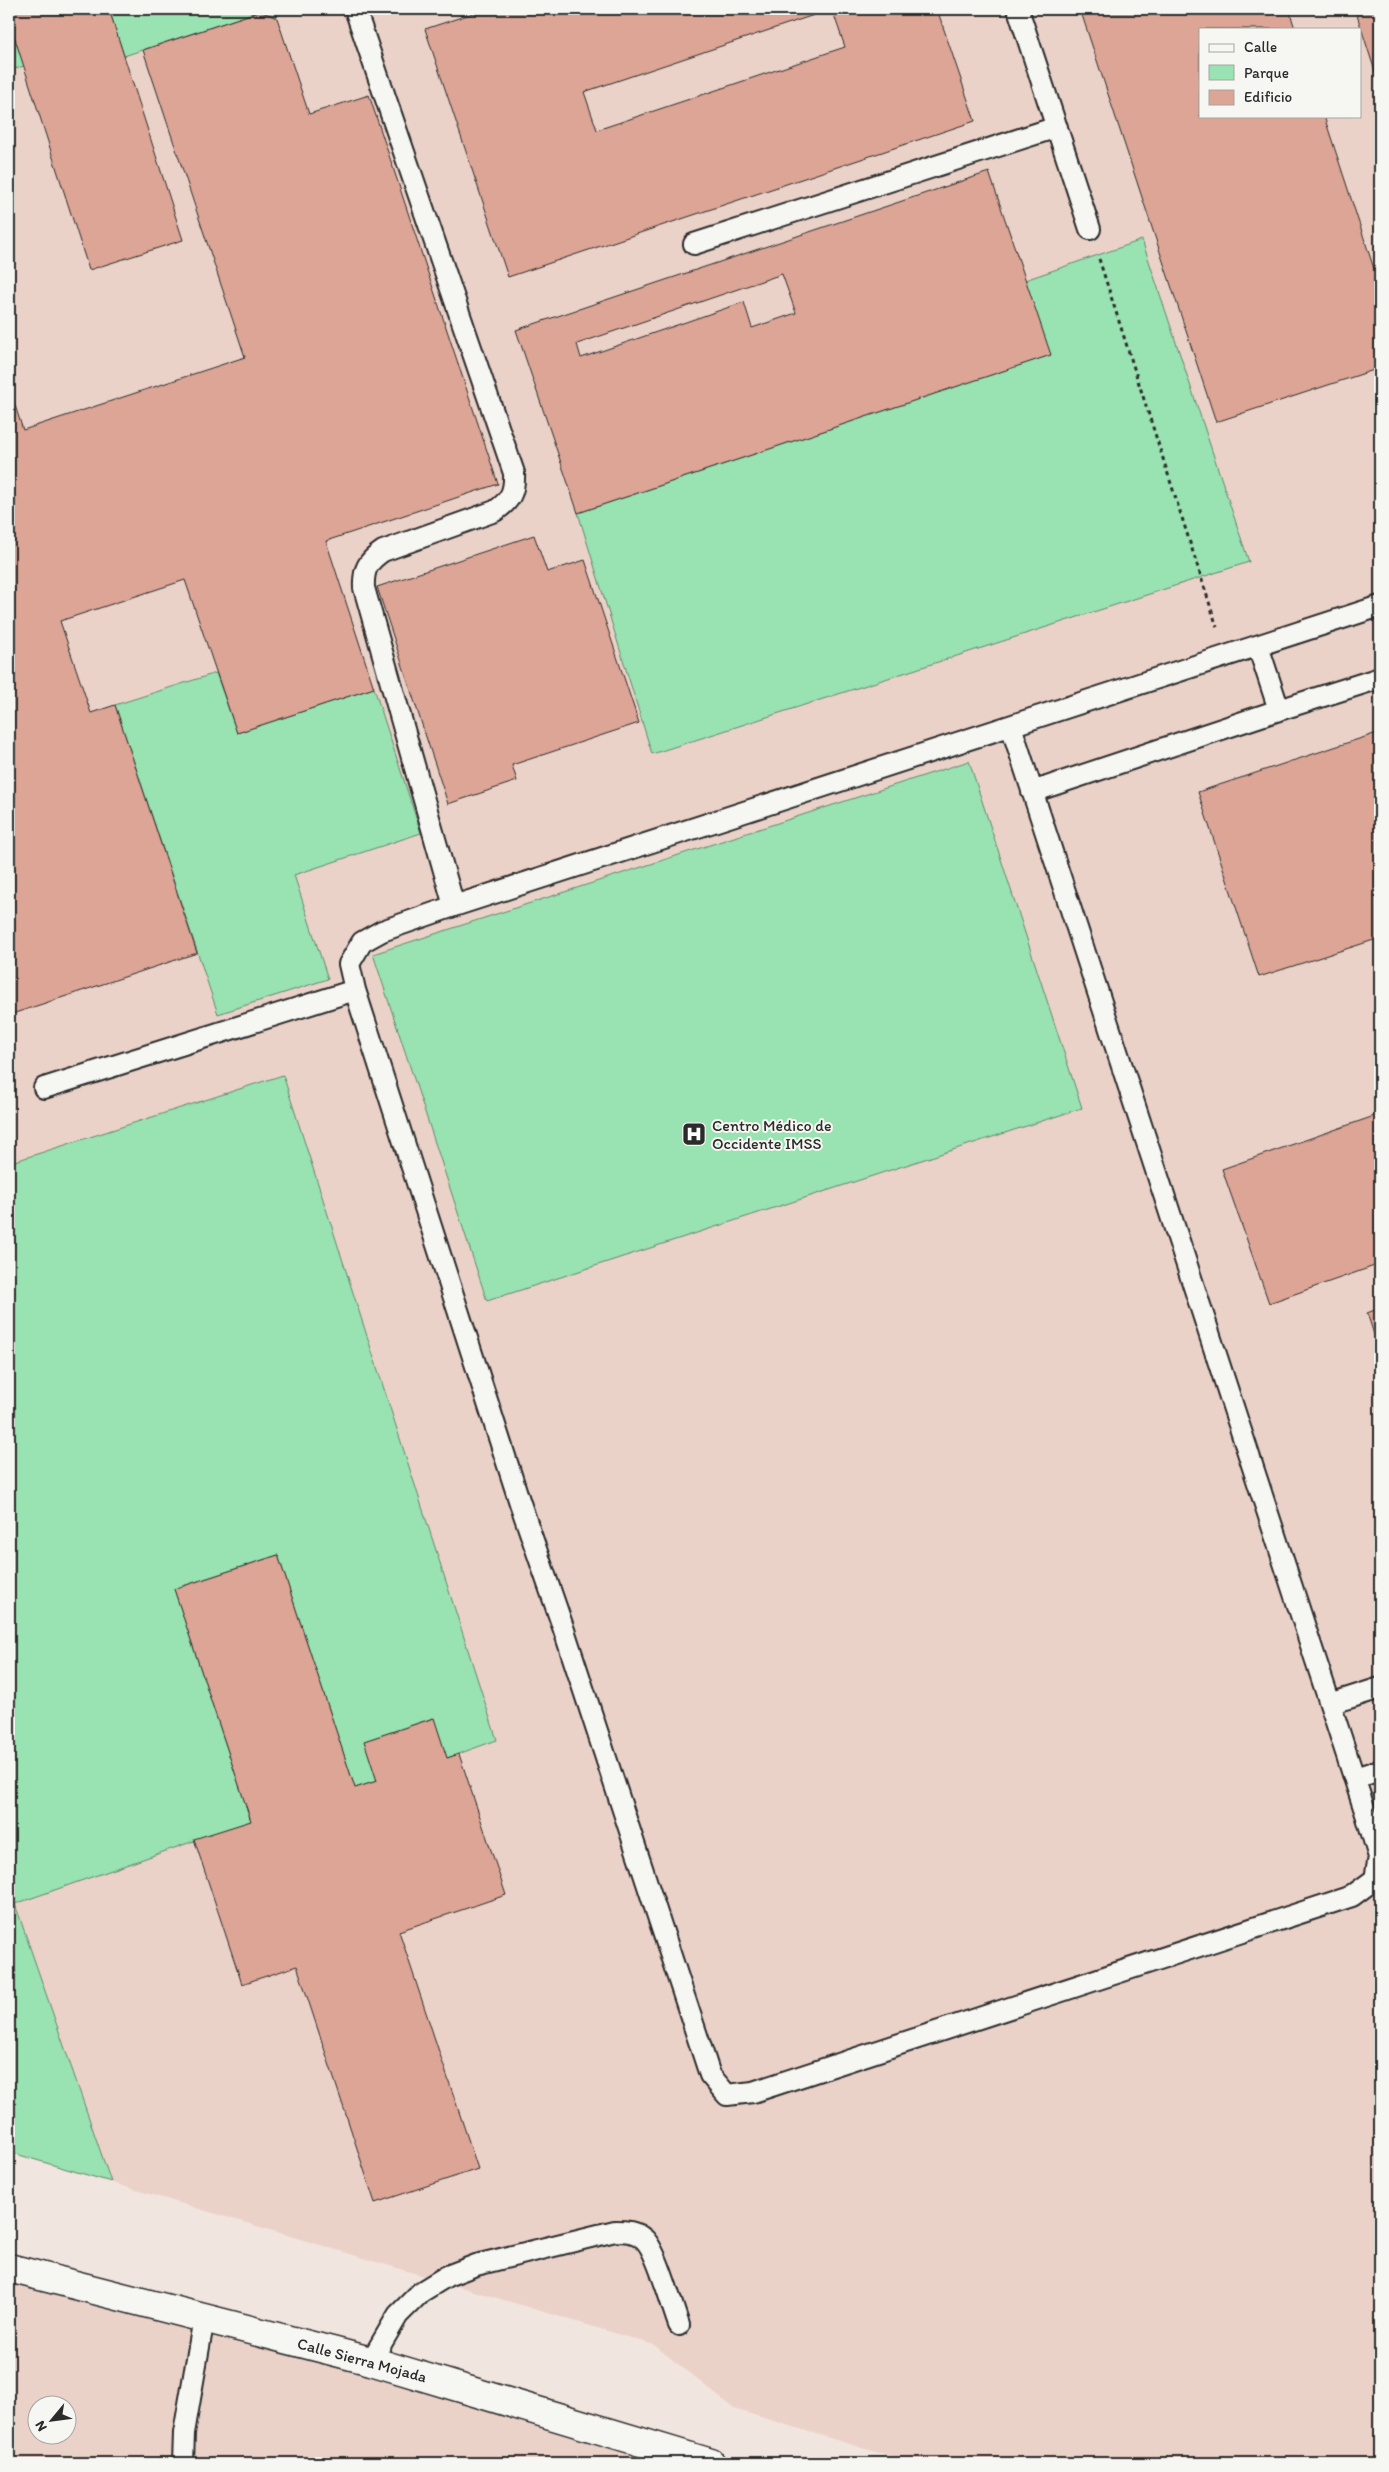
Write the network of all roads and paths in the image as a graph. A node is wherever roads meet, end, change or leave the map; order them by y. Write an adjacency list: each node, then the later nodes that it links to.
1 (1018, 9): 3 (lane)
2 (356, 12): 13 (lane)
3 (1056, 127): 4 (lane); 5 (lane)
4 (1090, 230): 8 (path)
5 (694, 244)
6 (1380, 606): 7 (lane)
7 (1258, 646): 8 (lane); 10 (lane)
8 (1227, 656): 11 (lane)
9 (1380, 678): 10 (lane)
10 (1279, 710): 12 (lane)
11 (1011, 726): 12 (lane); 13 (lane)
12 (1032, 792): 17 (lane)
13 (454, 906): 14 (lane)
14 (355, 990): 15 (lane); 19 (lane)
15 (44, 1088)
16 (1380, 1688): 17 (lane)
17 (1330, 1704): 19 (lane)
18 (1380, 1770): 19 (lane)
19 (1355, 1778)
20 (9, 2268): 21 (street, Calle Sierra Mojada)
21 (204, 2318): 23 (street, Calle Sierra Mojada); 24 (lane)
22 (679, 2325): 23 (lane)
23 (370, 2361): 25 (street, Calle Sierra Mojada)
24 (184, 2463)
25 (711, 2463)

